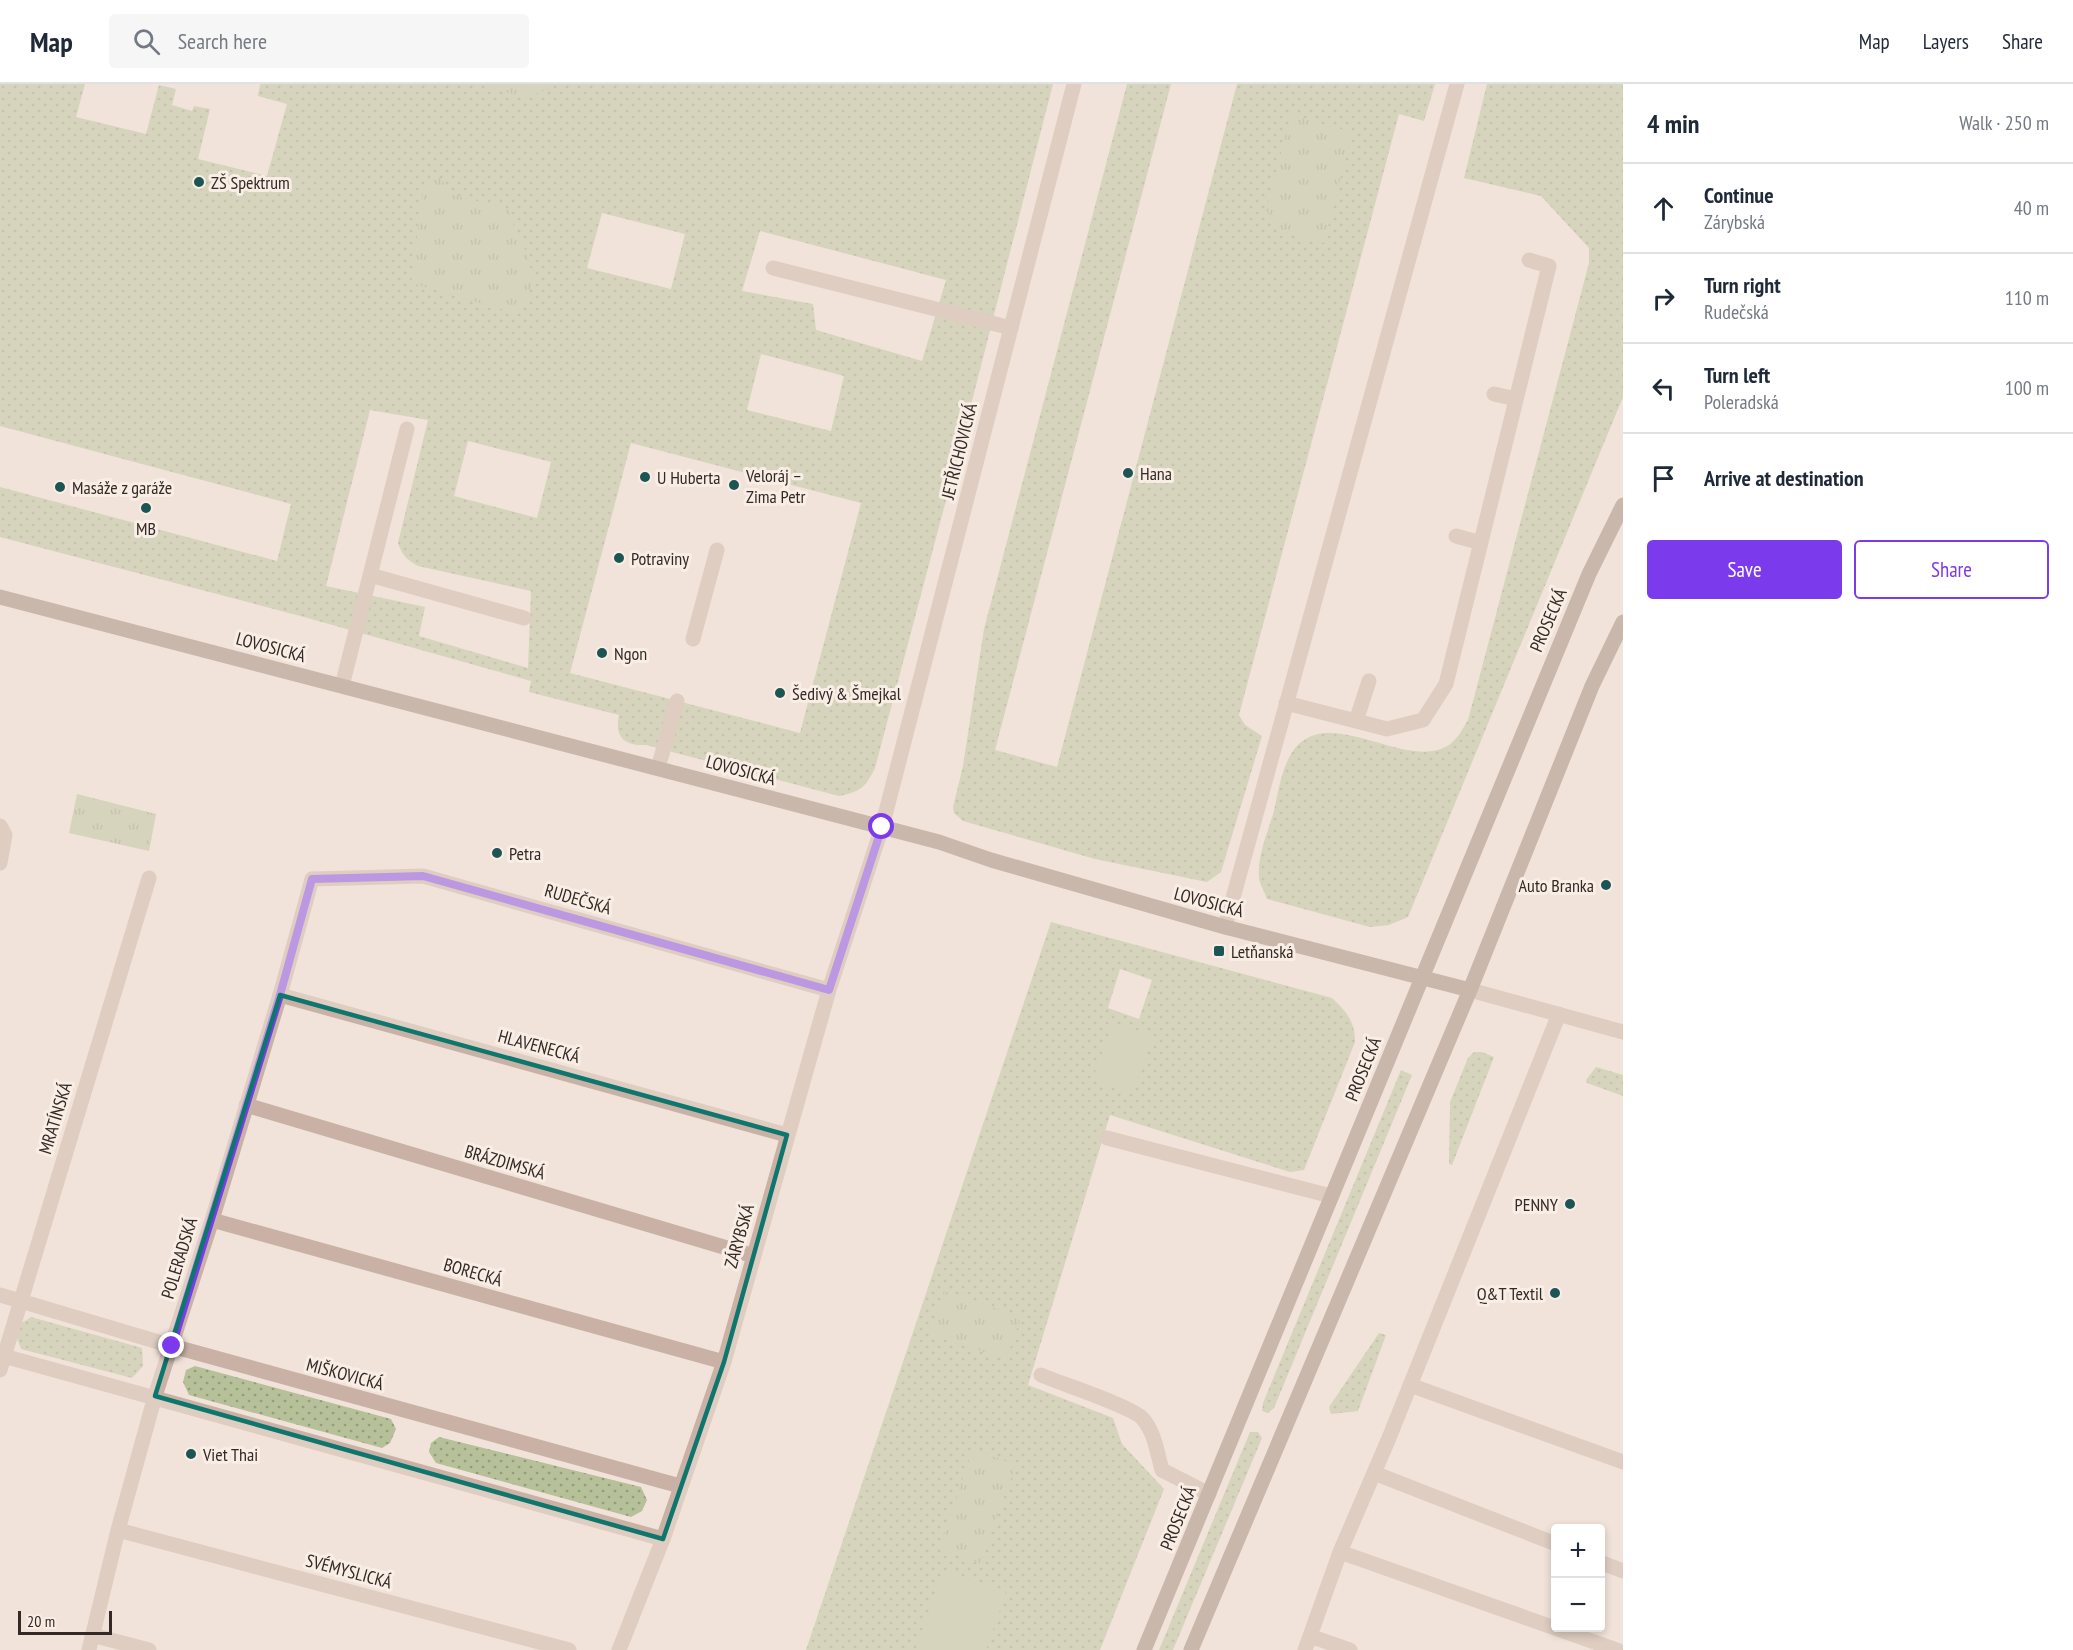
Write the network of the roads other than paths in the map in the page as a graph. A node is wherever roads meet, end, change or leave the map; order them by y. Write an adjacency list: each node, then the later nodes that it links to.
1 (1074, 84): 5 (street, JETŘICHOVICKÁ)
2 (1458, 84): 21 (street)
3 (1529, 260): 7 (street)
4 (773, 268): 5 (street)
5 (1011, 328): 25 (street, JETŘICHOVICKÁ)
6 (1494, 394): 7 (street)
7 (1516, 399): 11 (street)
8 (407, 429): 13 (street)
9 (1623, 505): 30 (main road, PROSECKÁ)
10 (1456, 536): 11 (street)
11 (1480, 543): 22 (street)
12 (717, 549): 17 (street)
13 (370, 575): 15 (street); 19 (street)
14 (0, 597): 19 (main road, LOVOSICKÁ)
15 (524, 618)
16 (1623, 622): 32 (main road)
17 (693, 639)
18 (1369, 681): 22 (street)
19 (342, 686): 23 (main road, LOVOSICKÁ)
20 (677, 701): 23 (street)
21 (1286, 703): 22 (street); 29 (street)
22 (1356, 721)
23 (658, 768): 25 (main road, LOVOSICKÁ)
24 (0, 826): 26 (street)
25 (882, 827): 29 (main road, LOVOSICKÁ); 31 (street, ZÁRYBSKÁ)
26 (0, 863)
27 (149, 878): 43 (street, MRATÍNSKÁ)
28 (312, 879): 31 (street, RUDEČSKÁ); 33 (street, POLERADSKÁ)
29 (1225, 927): 30 (main road, LOVOSICKÁ)
30 (1420, 977): 32 (main road, LOVOSICKÁ); 39 (main road, PROSECKÁ)
31 (829, 990): 37 (street, ZÁRYBSKÁ)
32 (1470, 990): 34 (street); 67 (main road)
33 (280, 995): 36 (street, POLERADSKÁ); 37 (street, HLAVENECKÁ)
34 (1558, 1014): 35 (street); 48 (street)
35 (1623, 1032)
36 (246, 1105): 40 (street, POLERADSKÁ); 41 (street, BRÁZDIMSKÁ)
37 (787, 1134): 41 (street, ZÁRYBSKÁ)
38 (1107, 1138): 39 (street)
39 (1331, 1196): 53 (main road, PROSECKÁ)
40 (212, 1220): 44 (street, POLERADSKÁ); 46 (street, BORECKÁ)
41 (754, 1256): 46 (street, ZÁRYBSKÁ)
42 (0, 1295): 43 (street, MIŠKOVICKÁ)
43 (20, 1300): 44 (street, MIŠKOVICKÁ); 45 (street, MRATÍNSKÁ)
44 (172, 1346): 49 (street, POLERADSKÁ); 52 (street, MIŠKOVICKÁ)
45 (1, 1360): 49 (street)
46 (724, 1362): 52 (street, ZÁRYBSKÁ)
47 (1041, 1376): 53 (street)
48 (1410, 1385): 50 (street); 51 (street)
49 (155, 1396): 54 (street, POLERADSKÁ); 55 (street)
50 (1623, 1462)
51 (1374, 1473): 56 (street); 57 (street)
52 (681, 1486): 55 (street, ZÁRYBSKÁ)
53 (1209, 1494): 66 (main road, PROSECKÁ)
54 (118, 1530): 60 (street, POLERADSKÁ); 64 (street, SVÉMYSLICKÁ)
55 (663, 1539): 65 (street, ZÁRYBSKÁ)
56 (1551, 1542)
57 (1340, 1552): 61 (street); 69 (street)
58 (1605, 1564): 59 (street)
59 (1623, 1571)
60 (92, 1635): 62 (street, POLERADSKÁ); 63 (street)
61 (1307, 1643): 68 (street)
62 (89, 1650)
63 (149, 1650)
64 (569, 1650)
65 (619, 1650)
66 (1144, 1650)
67 (1191, 1650)
68 (1350, 1650)
69 (1617, 1650)

